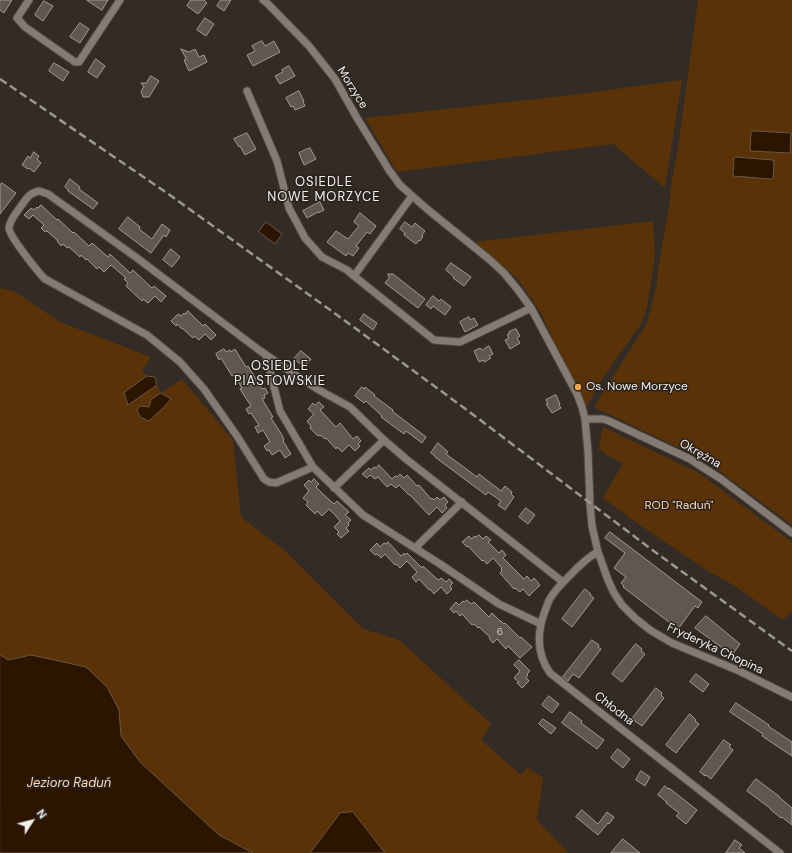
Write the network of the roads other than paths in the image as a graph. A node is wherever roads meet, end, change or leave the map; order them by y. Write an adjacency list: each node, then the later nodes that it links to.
1 (29, 0): 2 (street)
2 (120, 0)
3 (263, 0): 5 (street, Morzyce)
4 (247, 90): 6 (street)
5 (412, 196): 6 (street); 7 (street, Morzyce)
6 (354, 276): 7 (street)
7 (531, 308): 9 (street, Fryderyka Chopina)
8 (266, 355): 10 (street); 11 (street); 11 (street)
9 (585, 419): 14 (street, Okrężna); 16 (street, Fryderyka Chopina)
10 (384, 440): 12 (street); 13 (street)
11 (313, 467): 12 (street)
12 (334, 488): 15 (street)
13 (462, 502): 15 (street); 17 (street)
14 (792, 533)
15 (415, 548): 18 (street)
16 (598, 552): 17 (street, Chłodna); 19 (street, Fryderyka Chopina)
17 (563, 582): 18 (street, Chłodna)
18 (541, 624): 20 (street, Chłodna)
19 (792, 697)
20 (780, 853)

